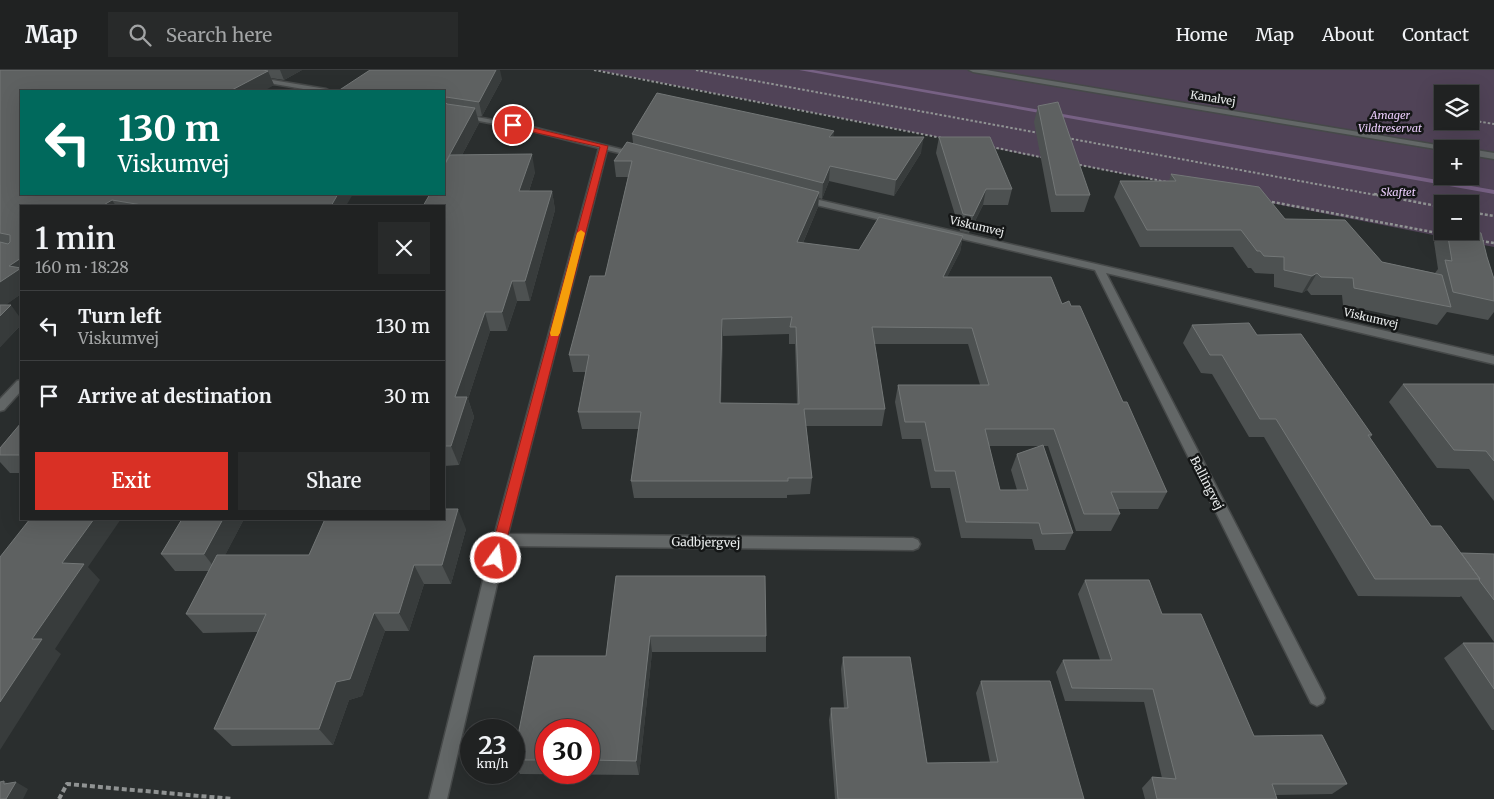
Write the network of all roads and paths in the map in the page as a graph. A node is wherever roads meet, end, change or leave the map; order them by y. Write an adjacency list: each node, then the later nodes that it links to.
1 (594, 70): 12 (path)
2 (696, 70): 10 (path)
3 (973, 70): 15 (street, Kanalvej)
4 (250, 78): 5 (street)
5 (293, 88): 6 (street)
6 (315, 90)
7 (454, 115): 13 (street)
8 (1479, 122): 9 (path)
9 (1494, 124)
10 (1040, 133)
11 (1059, 136): 24 (path)
12 (944, 138)
13 (604, 146): 17 (street); 34 (street)
14 (983, 146): 19 (path)
15 (1434, 147)
16 (1479, 154): 18 (street)
17 (642, 156)
18 (1494, 156)
19 (1051, 159)
20 (1071, 163): 21 (path)
21 (1168, 182)
22 (795, 197): 30 (street, Viskumvej)
23 (1264, 200): 27 (path)
24 (1434, 206)
25 (1479, 214): 26 (path)
26 (1494, 216)
27 (1434, 232)
28 (1475, 240): 29 (path)
29 (1494, 243)
30 (1098, 267): 31 (street, Viskumvej); 36 (street, Ballingvej)
31 (1494, 360)
32 (20, 385): 33 (street)
33 (0, 408)
34 (500, 540): 35 (street, Gadbjergvej); 39 (street)
35 (913, 544)
36 (1317, 698)
37 (59, 799): 38 (path)
38 (233, 799)
39 (438, 799)

